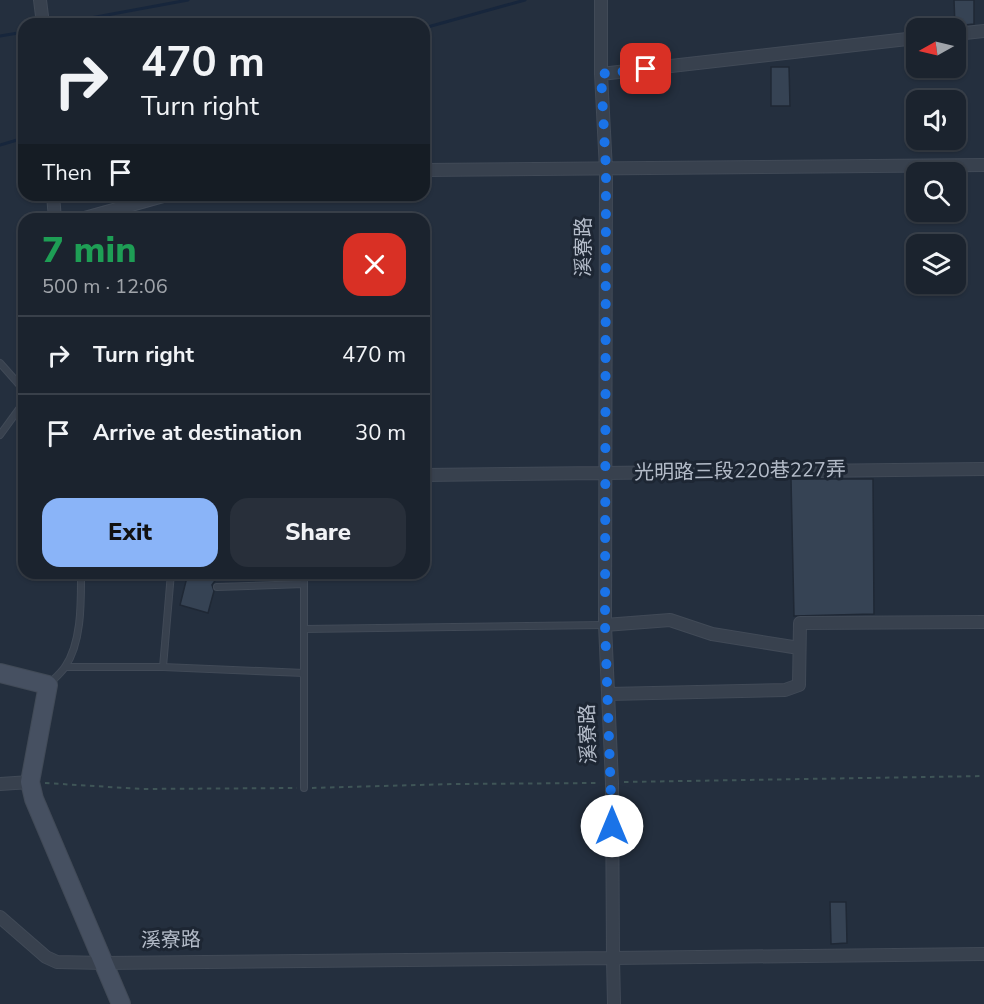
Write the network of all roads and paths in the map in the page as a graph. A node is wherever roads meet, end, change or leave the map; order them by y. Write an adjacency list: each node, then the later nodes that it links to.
1 (40, 0): 3 (street)
2 (601, 0): 7 (street, 溪寮路)
3 (42, 18)
4 (984, 31): 5 (street)
5 (966, 33)
6 (906, 39): 7 (street)
7 (601, 74): 10 (street, 溪寮路)
8 (984, 165): 10 (street)
9 (430, 170): 10 (street)
10 (606, 170): 18 (street, 溪寮路)
11 (146, 201): 12 (street)
12 (102, 213)
13 (0, 363): 14 (lane)
14 (18, 383)
15 (18, 410): 16 (lane)
16 (0, 435)
17 (984, 469): 18 (street, 光明路三段220巷227弄)
18 (606, 473): 19 (street, 光明路三段220巷227弄); 26 (street, 溪寮路)
19 (430, 475)
20 (81, 579): 30 (lane)
21 (170, 579): 29 (lane)
22 (304, 579): 23 (lane)
23 (304, 584): 24 (lane); 27 (lane)
24 (217, 587)
25 (984, 622): 28 (street)
26 (605, 625): 27 (lane); 28 (street); 34 (street, 溪寮路)
27 (304, 629): 32 (lane)
28 (799, 648): 34 (street)
29 (163, 667): 30 (lane); 32 (lane)
30 (65, 668): 33 (lane)
31 (0, 672): 33 (street)
32 (304, 673): 39 (lane)
33 (48, 685): 36 (street)
34 (609, 694): 37 (street, 溪寮路)
35 (984, 776): 37 (path)
36 (30, 782): 38 (street); 39 (path); 43 (street)
37 (612, 783): 39 (path); 42 (street, 溪寮路)
38 (0, 784)
39 (304, 788)
40 (0, 917): 43 (street, 溪寮路)
41 (984, 954): 42 (street)
42 (613, 958): 43 (street, 溪寮路); 45 (street)
43 (104, 963): 44 (street)
44 (121, 1004)
45 (614, 1004)

